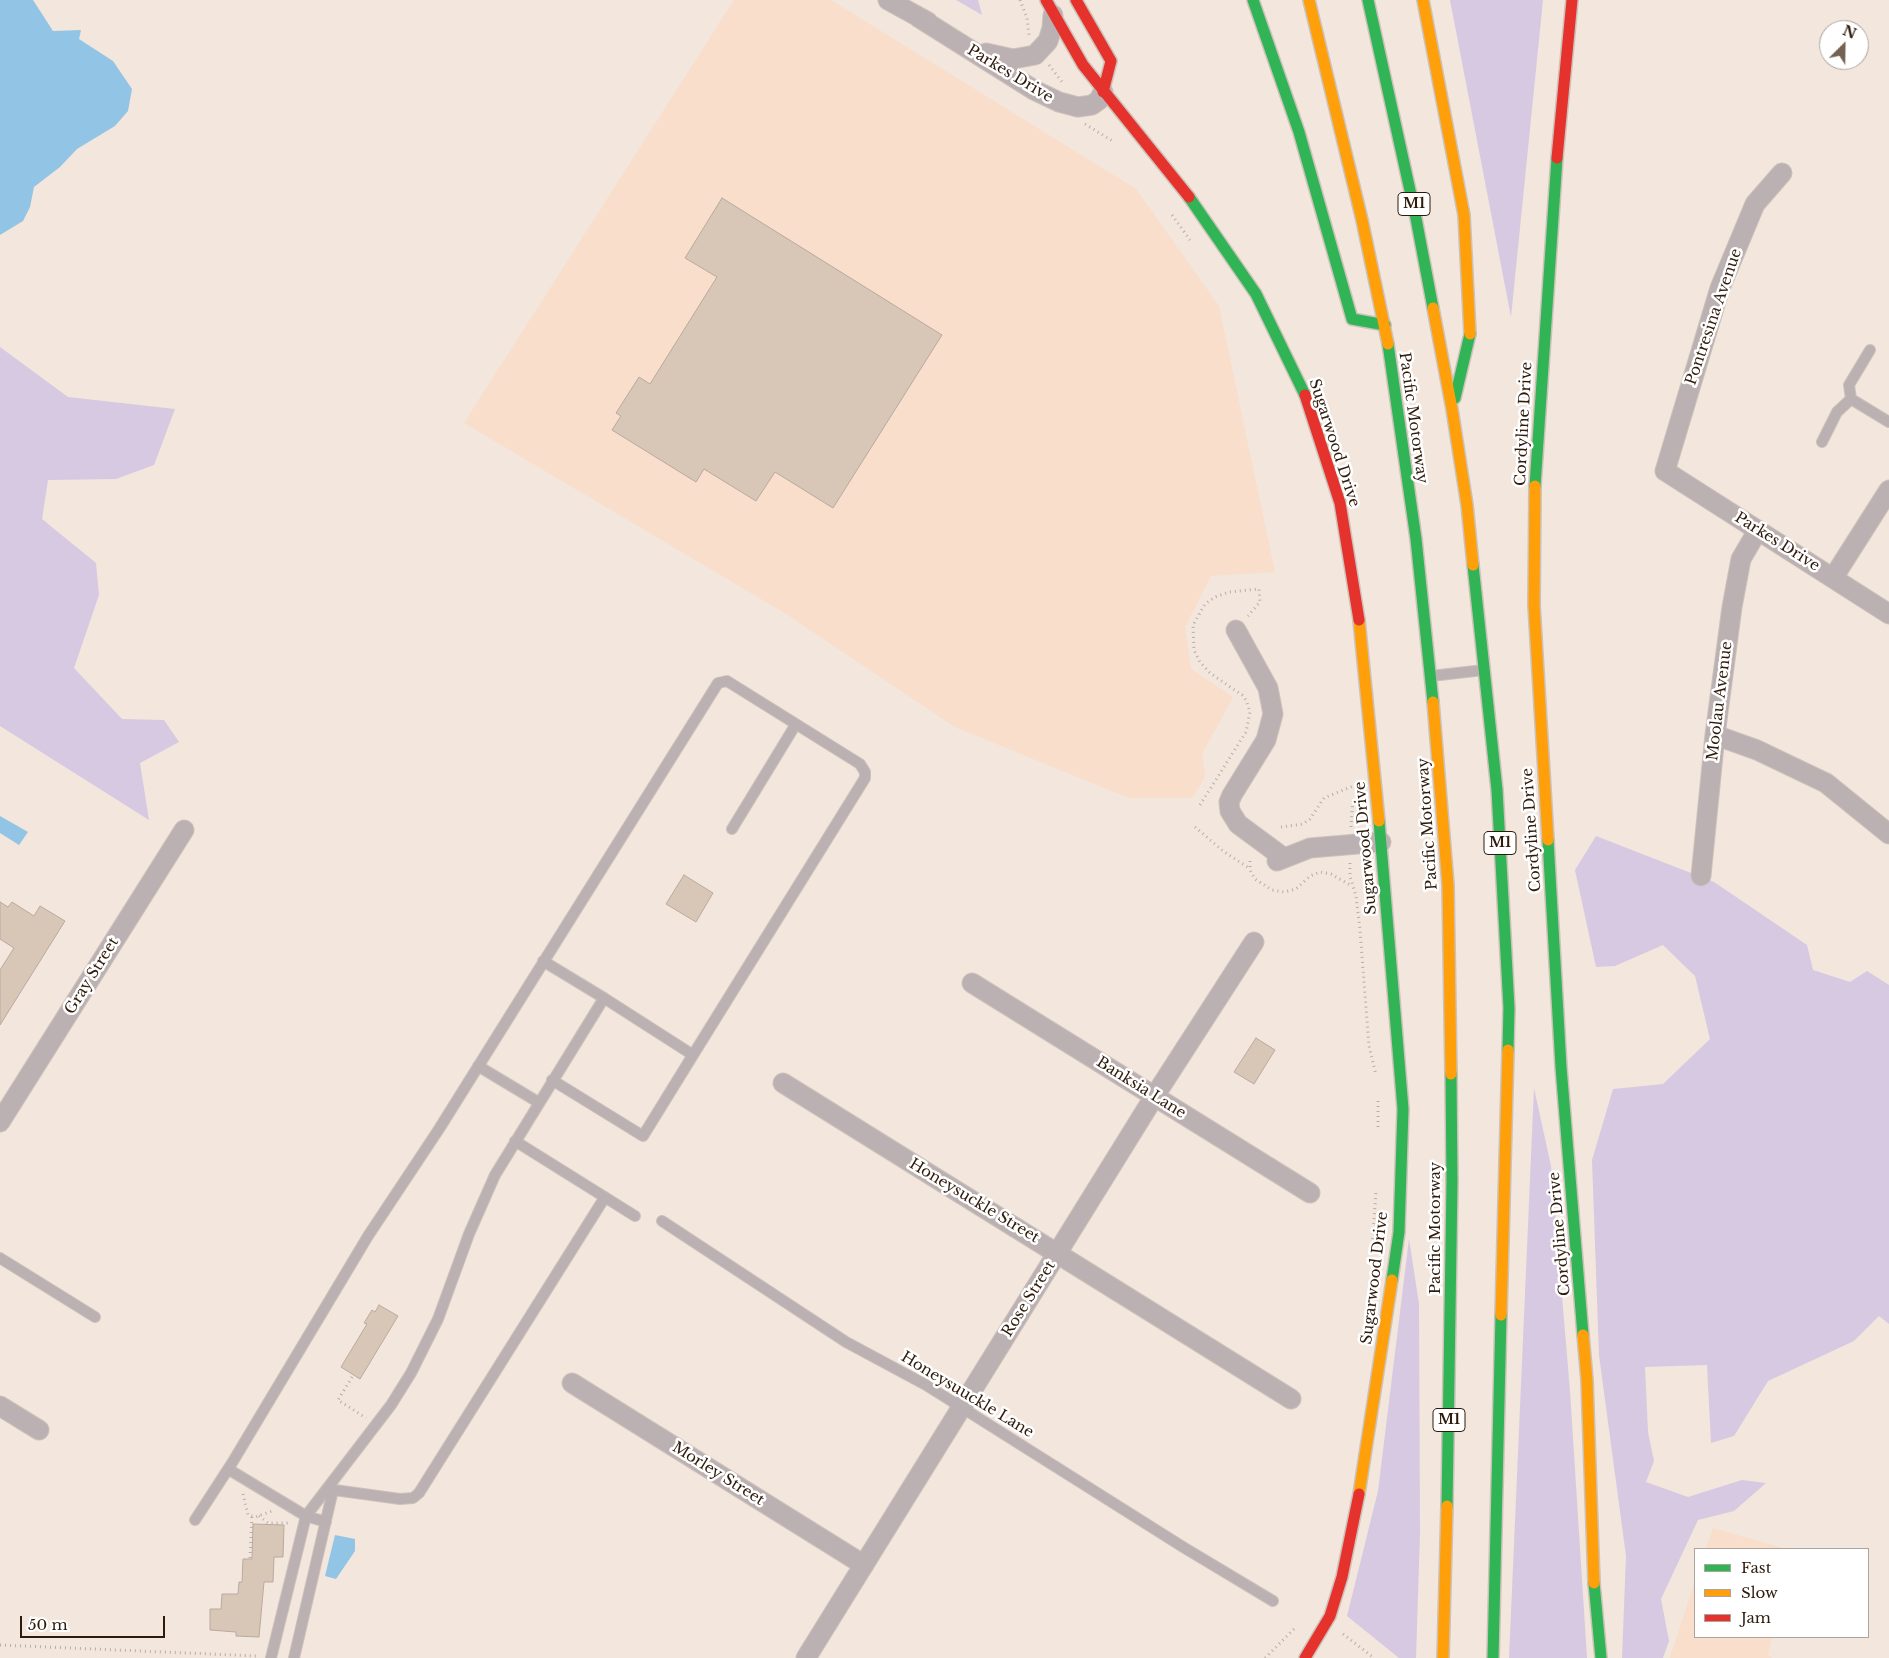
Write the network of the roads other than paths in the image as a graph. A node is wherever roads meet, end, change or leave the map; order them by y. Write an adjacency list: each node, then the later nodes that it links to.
1 (888, 0): 9 (street, Parkes Drive)
2 (1076, 0): 10 (main road)
3 (1252, 0): 12 (main road)
4 (1309, 0): 12 (main road, Pacific Motorway / M1)
5 (1368, 0): 15 (main road, M1)
6 (1424, 0): 15 (main road)
7 (1572, 0): 70 (main road, Cordyline Drive)
8 (1049, 7): 9 (street, Parkes Drive); 10 (main road, Sugarwood Drive)
9 (918, 17): 10 (street, Parkes Drive)
10 (1104, 92): 31 (main road, Sugarwood Drive)
11 (1782, 173): 18 (street, Pontresina Avenue)
12 (1385, 325): 25 (main road, Pacific Motorway / M1)
13 (1870, 350): 14 (lane)
14 (1851, 399): 16 (lane); 17 (lane)
15 (1452, 409): 24 (main road, M1)
16 (1889, 422)
17 (1822, 442)
18 (1664, 471): 20 (street, Parkes Drive)
19 (1889, 490): 21 (street)
20 (1758, 530): 21 (street, Parkes Drive); 27 (street, Moolau Avenue)
21 (1833, 578): 22 (street, Parkes Drive)
22 (1889, 614)
23 (1236, 630): 31 (street)
24 (1485, 670): 25 (lane); 69 (main road, M1)
25 (1430, 676): 68 (main road, Pacific Motorway / M1)
26 (796, 724): 28 (lane); 34 (lane); 37 (lane)
27 (1715, 735): 30 (street); 32 (street, Moolau Avenue)
28 (732, 829)
29 (184, 830): 43 (street, Gray Street)
30 (1889, 834)
31 (1381, 842): 67 (main road, Sugarwood Drive)
32 (1701, 876)
33 (1254, 942): 41 (street, Rose Street)
34 (543, 961): 36 (lane); 38 (lane)
35 (972, 982): 41 (street, Banksia Lane)
36 (604, 998): 37 (lane); 39 (lane)
37 (693, 1055): 39 (lane)
38 (478, 1066): 42 (lane); 57 (lane)
39 (552, 1080): 42 (lane)
40 (783, 1083): 49 (street, Honeysuckle Street)
41 (1154, 1097): 45 (street, Banksia Lane); 49 (street, Rose Street)
42 (538, 1102): 44 (lane)
43 (0, 1122)
44 (515, 1141): 46 (lane); 58 (lane)
45 (1310, 1193)
46 (605, 1197): 47 (lane); 58 (lane)
47 (635, 1216)
48 (662, 1221): 55 (lane, Honeysuuckle Lane)
49 (1059, 1252): 53 (street, Honeysuckle Street); 55 (street, Rose Street)
50 (0, 1258): 51 (lane)
51 (95, 1317)
52 (572, 1383): 62 (street, Morley Street)
53 (1291, 1399)
54 (0, 1406): 56 (street)
55 (961, 1408): 62 (street, Rose Street); 63 (lane, Honeysuuckle Lane)
56 (39, 1430)
57 (228, 1469): 59 (lane); 60 (lane)
58 (330, 1490): 59 (lane); 61 (lane)
59 (305, 1519): 61 (lane); 64 (lane)
60 (195, 1520)
61 (326, 1522): 65 (lane)
62 (864, 1564): 66 (street, Rose Street)
63 (1273, 1601)
64 (272, 1658)
65 (294, 1658)
66 (806, 1658)
67 (1306, 1658)
68 (1442, 1658)
69 (1492, 1658)
70 (1601, 1658)

